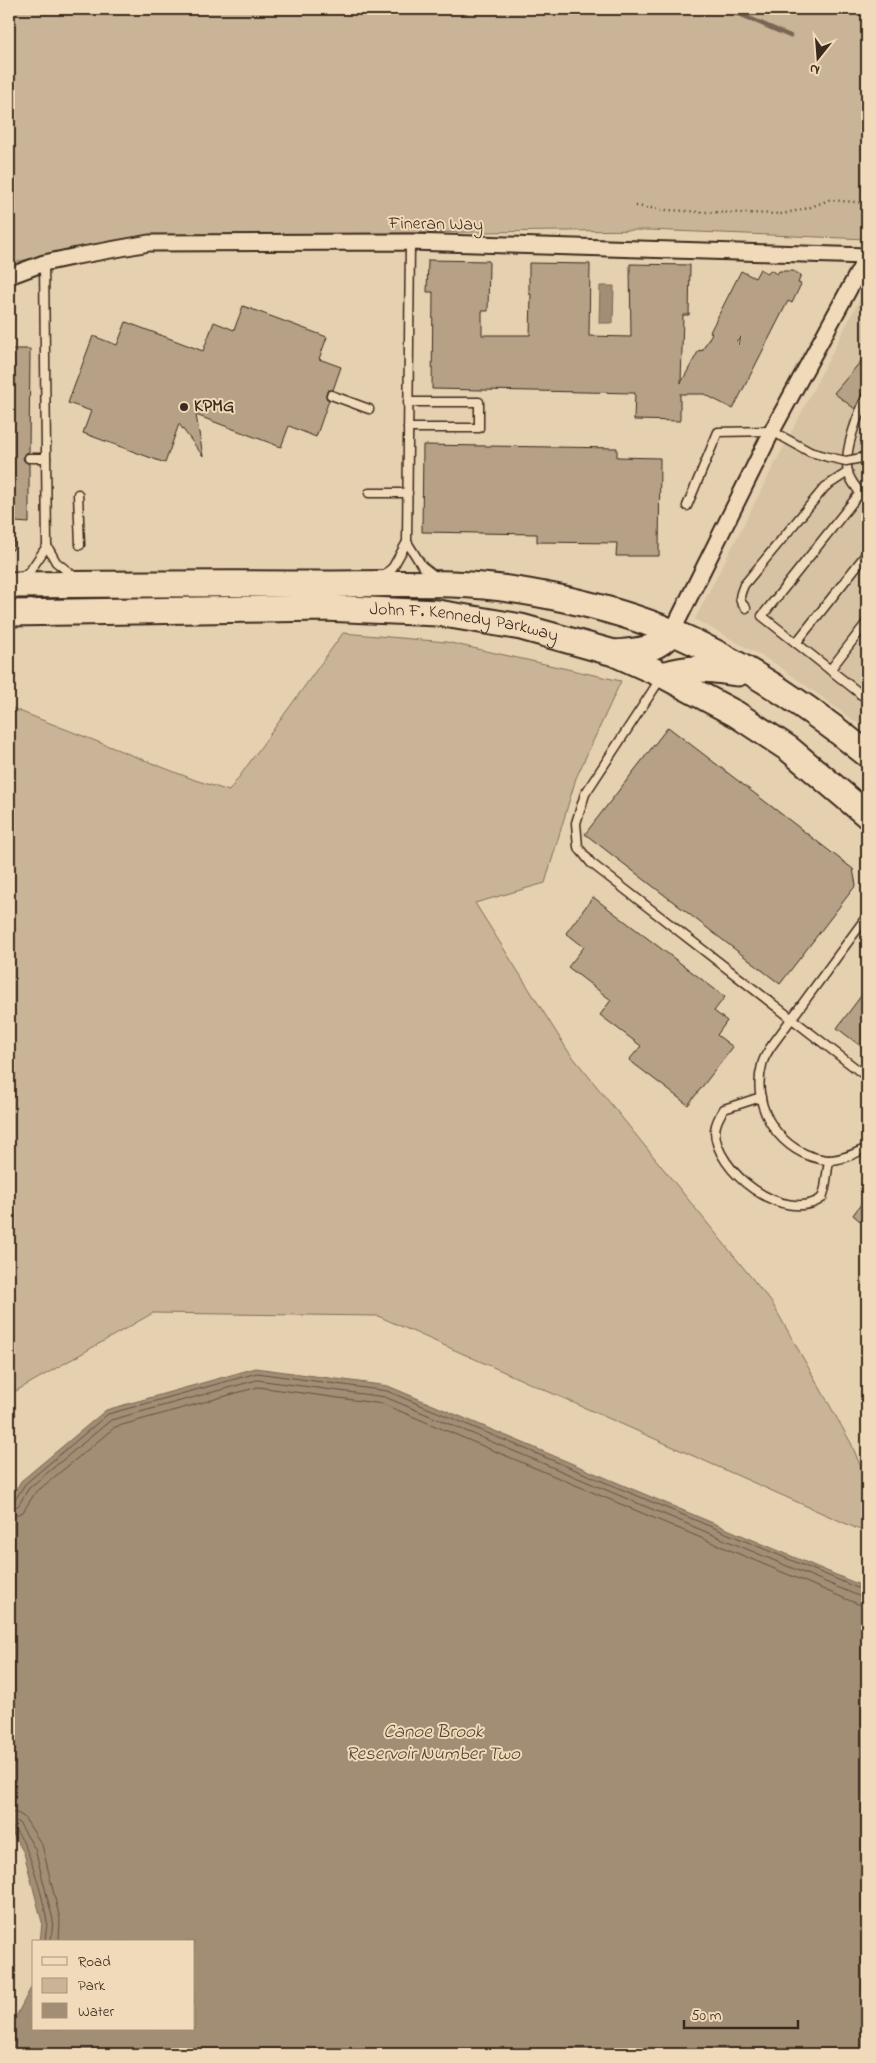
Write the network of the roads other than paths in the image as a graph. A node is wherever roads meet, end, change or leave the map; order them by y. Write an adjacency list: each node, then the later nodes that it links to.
1 (410, 242): 2 (street, Fineran Way); 3 (street, Fineran Way); 7 (lane)
2 (867, 256): 10 (street)
3 (44, 264): 4 (street, Fineran Way); 13 (lane)
4 (9, 276)
5 (331, 395): 8 (lane)
6 (867, 396): 14 (lane)
7 (408, 402): 9 (lane); 9 (lane)
8 (369, 409)
9 (408, 428): 16 (lane)
10 (772, 431): 11 (lane, bridge); 20 (lane); 34 (street)
11 (867, 457)
12 (29, 458): 13 (lane)
13 (46, 458): 25 (lane)
14 (848, 472): 17 (lane); 31 (lane)
15 (369, 493): 16 (lane)
16 (408, 493): 22 (lane)
17 (860, 493): 19 (lane); 35 (lane)
18 (78, 494): 23 (lane)
19 (867, 498)
20 (687, 506)
21 (9, 522): 24 (lane)
22 (407, 542): 29 (lane); 30 (lane)
23 (80, 545)
24 (9, 546)
25 (46, 546): 27 (lane); 28 (lane)
26 (867, 552): 35 (lane)
27 (9, 584): 28 (main road, John F. Kennedy Parkway)
28 (96, 584): 29 (main road, John F. Kennedy Parkway)
29 (374, 584): 30 (main road, John F. Kennedy Parkway)
30 (445, 584): 34 (main road, John F. Kennedy Parkway)
31 (746, 608)
32 (9, 614): 36 (main road, John F. Kennedy Parkway)
33 (867, 622): 37 (lane)
34 (672, 632): 36 (main road); 39 (main road, John F. Kennedy Parkway)
35 (796, 643): 37 (lane)
36 (614, 653): 38 (main road, John F. Kennedy Parkway)
37 (830, 670): 41 (lane)
38 (663, 675): 39 (main road); 43 (main road, John F. Kennedy Parkway); 47 (lane)
39 (756, 675): 42 (main road, John F. Kennedy Parkway)
40 (867, 686): 41 (lane)
41 (864, 697)
42 (867, 754)
43 (867, 815)
44 (867, 916): 46 (lane)
45 (867, 925): 46 (lane)
46 (856, 932): 47 (lane)
47 (792, 1018): 48 (lane); 49 (lane)
48 (867, 1077)
49 (761, 1097): 51 (lane); 51 (lane)
50 (867, 1148): 51 (lane)
51 (828, 1160)

